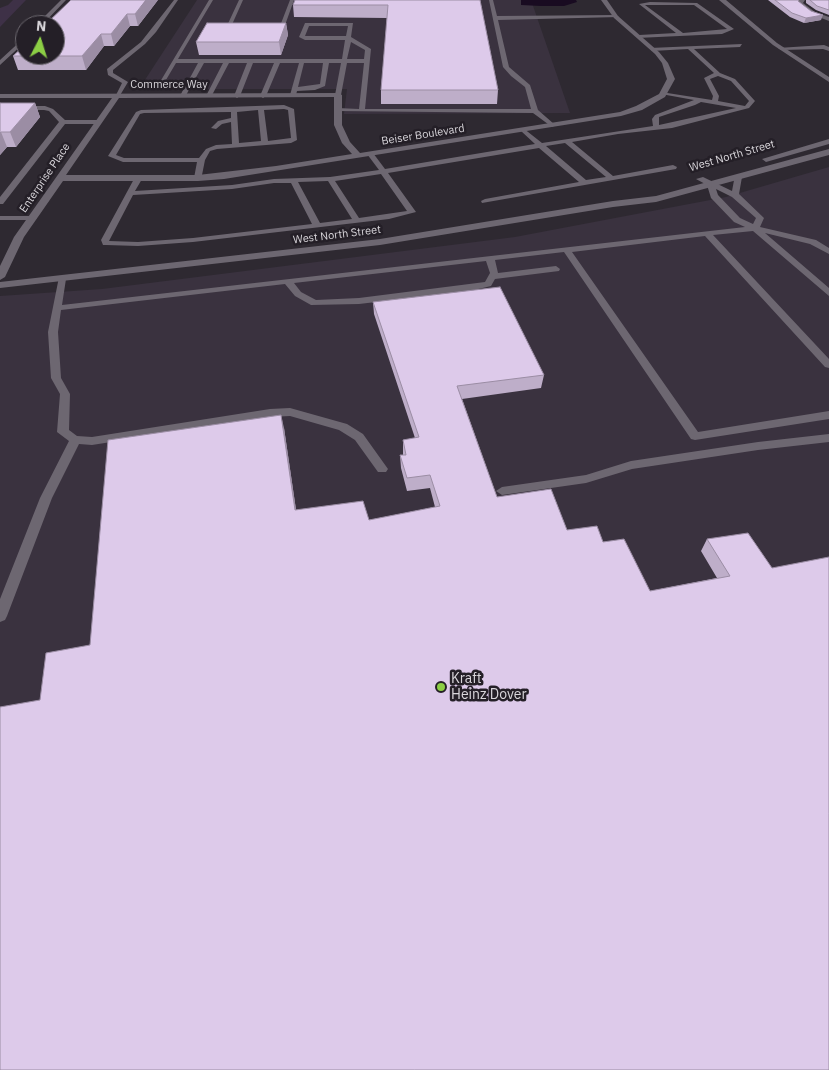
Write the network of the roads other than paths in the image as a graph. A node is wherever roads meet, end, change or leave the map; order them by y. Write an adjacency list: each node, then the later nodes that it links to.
1 (64, 0): 11 (lane)
2 (176, 0): 49 (lane)
3 (211, 0): 17 (lane)
4 (241, 0): 20 (lane)
5 (292, 0): 16 (lane)
6 (491, 0): 13 (lane)
7 (604, 0): 12 (street)
8 (722, 0): 27 (street)
9 (733, 0): 28 (street)
10 (802, 0): 14 (street)
11 (49, 15)
12 (616, 17): 13 (lane); 22 (street)
13 (496, 18): 61 (lane)
14 (829, 19)
15 (235, 29): 20 (lane)
16 (260, 29)
17 (192, 30): 18 (lane); 31 (lane)
18 (201, 30)
19 (218, 30): 20 (lane)
20 (227, 30)
21 (682, 35): 21 (lane); 22 (lane)
22 (640, 37): 30 (street)
23 (348, 38): 23 (lane); 38 (lane); 39 (lane)
24 (740, 45): 25 (lane)
25 (689, 47): 30 (lane); 42 (lane)
26 (827, 47): 28 (lane)
27 (781, 48): 28 (lane); 43 (street)
28 (794, 48): 41 (street)
29 (15, 49): 40 (lane)
30 (652, 49): 46 (street)
31 (174, 61): 32 (lane); 44 (lane)
32 (202, 61): 33 (lane); 44 (lane)
33 (226, 61): 34 (lane); 50 (lane)
34 (251, 61): 35 (lane); 51 (lane)
35 (278, 61): 36 (lane); 52 (lane)
36 (302, 61): 37 (lane); 45 (lane)
37 (326, 61): 38 (lane); 45 (lane)
38 (344, 61): 39 (lane); 47 (lane)
39 (367, 61): 60 (lane)
40 (0, 63)
41 (821, 65)
42 (718, 74): 54 (lane); 55 (lane)
43 (829, 80)
44 (185, 92): 49 (street, Commerce Way); 50 (street, Commerce Way)
45 (294, 92): 47 (street, Commerce Way); 52 (street, Commerce Way)
46 (663, 93): 53 (lane); 65 (street, Beiser Boulevard)
47 (338, 95): 59 (street)
48 (0, 96): 49 (street, Commerce Way)
49 (117, 96): 64 (street, Enterprise Place)
50 (209, 96): 51 (street, Commerce Way)
51 (237, 96): 52 (street, Commerce Way)
52 (263, 96)
53 (700, 99): 54 (lane); 66 (lane)
54 (714, 102): 55 (lane)
55 (747, 107): 66 (lane)
56 (0, 108): 63 (lane)
57 (261, 108): 58 (lane); 72 (lane); 72 (lane)
58 (234, 110): 62 (lane); 79 (lane)
59 (337, 110): 60 (lane); 78 (street)
60 (362, 111): 61 (lane)
61 (535, 111): 65 (lane)
62 (234, 120): 67 (lane); 73 (lane)
63 (63, 122): 64 (lane); 95 (lane)
64 (99, 122): 82 (street, Enterprise Place)
65 (552, 126): 68 (street, Beiser Boulevard)
66 (656, 126): 71 (lane)
67 (214, 128)
68 (523, 130): 74 (lane); 77 (street, Beiser Boulevard)
69 (210, 139): 75 (lane)
70 (829, 140): 88 (street, West North Street)
71 (566, 141): 74 (lane); 84 (lane)
72 (265, 143): 73 (lane)
73 (236, 145): 75 (lane)
74 (540, 145): 81 (lane); 90 (lane)
75 (216, 147): 79 (lane)
76 (829, 152): 85 (street, West North Street)
77 (371, 154): 78 (street, Beiser Boulevard); 81 (lane)
78 (358, 156): 83 (street, Beiser Boulevard)
79 (201, 160): 83 (lane)
80 (674, 167): 84 (lane)
81 (384, 171): 87 (lane); 99 (lane)
82 (59, 178): 86 (street, Beiser Boulevard); 98 (street, Enterprise Place)
83 (198, 178): 86 (street, Beiser Boulevard)
84 (612, 178): 90 (lane)
85 (738, 178): 91 (street, West North Street); 93 (lane)
86 (138, 179): 92 (lane)
87 (330, 179): 89 (lane); 99 (lane)
88 (700, 179): 91 (lane); 96 (street, West North Street)
89 (293, 180): 92 (lane); 100 (lane)
90 (585, 183): 94 (lane)
91 (711, 185): 93 (lane); 96 (street, West North Street); 101 (lane)
92 (131, 193): 100 (lane)
93 (736, 195): 101 (lane)
94 (485, 201)
95 (0, 202)
96 (613, 204): 109 (street, West North Street)
97 (0, 218): 98 (lane)
98 (33, 218): 107 (street, Enterprise Place)
99 (357, 220): 100 (lane)
100 (315, 226)
101 (755, 228): 102 (lane); 104 (lane); 112 (lane)
102 (708, 234): 103 (lane); 114 (lane)
103 (567, 251): 105 (lane); 115 (lane)
104 (829, 251)
105 (490, 259): 108 (lane); 110 (lane)
106 (556, 269): 108 (lane)
107 (0, 277)
108 (492, 277): 110 (lane)
109 (62, 279): 111 (street, West North Street); 113 (lane)
110 (288, 282): 113 (lane)
111 (0, 285)
112 (829, 293)
113 (58, 308): 117 (lane)
114 (829, 365)
115 (829, 415)
116 (829, 438): 119 (lane)
117 (75, 440): 118 (lane); 120 (lane)
118 (382, 469)
119 (502, 491)
120 (0, 616)

